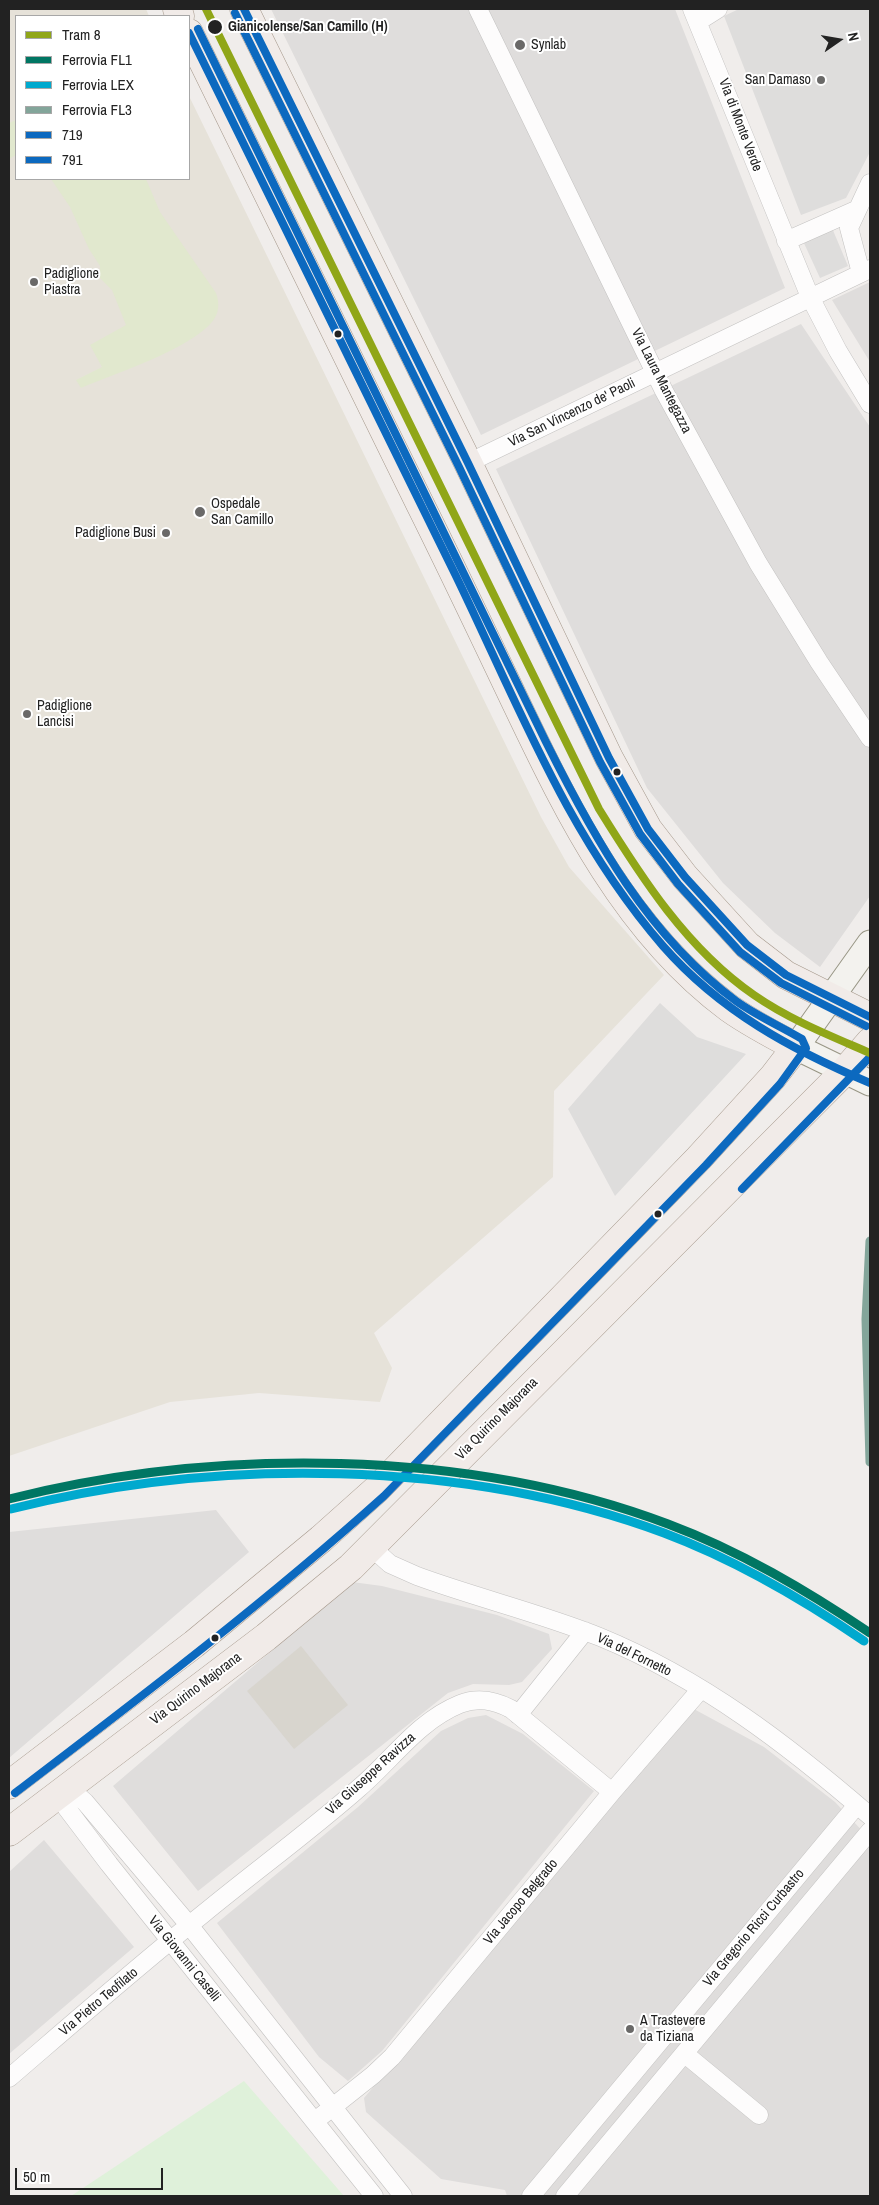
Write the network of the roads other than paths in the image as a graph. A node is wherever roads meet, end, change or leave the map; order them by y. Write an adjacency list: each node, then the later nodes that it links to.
1 (244, 9): 13 (main road)
2 (478, 9): 11 (street, Via Laura Mantegazza)
3 (718, 9): 4 (street)
4 (696, 15): 8 (street, Via di Monte Verde)
5 (190, 35): 19 (main road)
6 (870, 183): 7 (street)
7 (856, 210): 8 (street); 9 (street)
8 (786, 241): 10 (street, Via di Monte Verde)
9 (866, 271): 10 (street, Via San Vincenzo de' Paoli)
10 (810, 297): 11 (street, Via San Vincenzo de' Paoli); 12 (street)
11 (655, 373): 13 (street, Via San Vincenzo de' Paoli); 14 (street, Via Laura Mantegazza)
12 (870, 404)
13 (468, 463): 16 (main road)
14 (870, 738)
15 (870, 943): 16 (street)
16 (831, 998): 17 (main road); 19 (street)
17 (870, 1017)
18 (870, 1042): 20 (main road, Via Quirino Majorana)
19 (796, 1047): 20 (street); 22 (main road)
20 (844, 1072): 21 (street); 23 (main road, Via Quirino Majorana)
21 (870, 1083)
22 (377, 1489): 23 (main road); 24 (main road)
23 (371, 1547): 25 (street, Via del Fornetto); 26 (main road, Via Quirino Majorana)
24 (259, 1591): 26 (main road); 29 (main road)
25 (584, 1631): 27 (street, Via del Fornetto); 28 (street)
26 (256, 1644): 31 (main road, Via Quirino Majorana)
27 (701, 1689): 32 (street, Via Jacopo Belgrado); 33 (street, Via del Fornetto)
28 (518, 1715): 32 (street, Via Giuseppe Ravizza); 36 (street, Via Giuseppe Ravizza)
29 (35, 1763): 30 (main road); 31 (main road)
30 (9, 1785)
31 (62, 1790): 35 (main road, Via Quirino Majorana); 36 (street, Via Giovanni Caselli); 37 (street, Via Giovanni Caselli)
32 (612, 1792): 42 (street, Via Jacopo Belgrado)
33 (864, 1810): 38 (street, Via Gregorio Ricci Curbastro)
34 (870, 1831): 39 (street, Via Gregorio Ricci Curbastro)
35 (9, 1832)
36 (189, 1926): 37 (street, Via Pietro Teofilato); 42 (street, Via Giovanni Caselli)
37 (170, 1941): 41 (street, Via Pietro Teofilato); 44 (street, Via Giovanni Caselli)
38 (651, 2051): 40 (street); 47 (street, Via Gregorio Ricci Curbastro)
39 (685, 2054): 40 (street, Via Gregorio Ricci Curbastro); 43 (street)
40 (672, 2069): 48 (street, Via Gregorio Ricci Curbastro)
41 (9, 2078)
42 (333, 2106): 44 (street); 46 (street, Via Giovanni Caselli)
43 (760, 2115)
44 (315, 2121): 45 (street, Via Giovanni Caselli)
45 (374, 2196)
46 (403, 2196)
47 (531, 2196)
48 (564, 2196)

